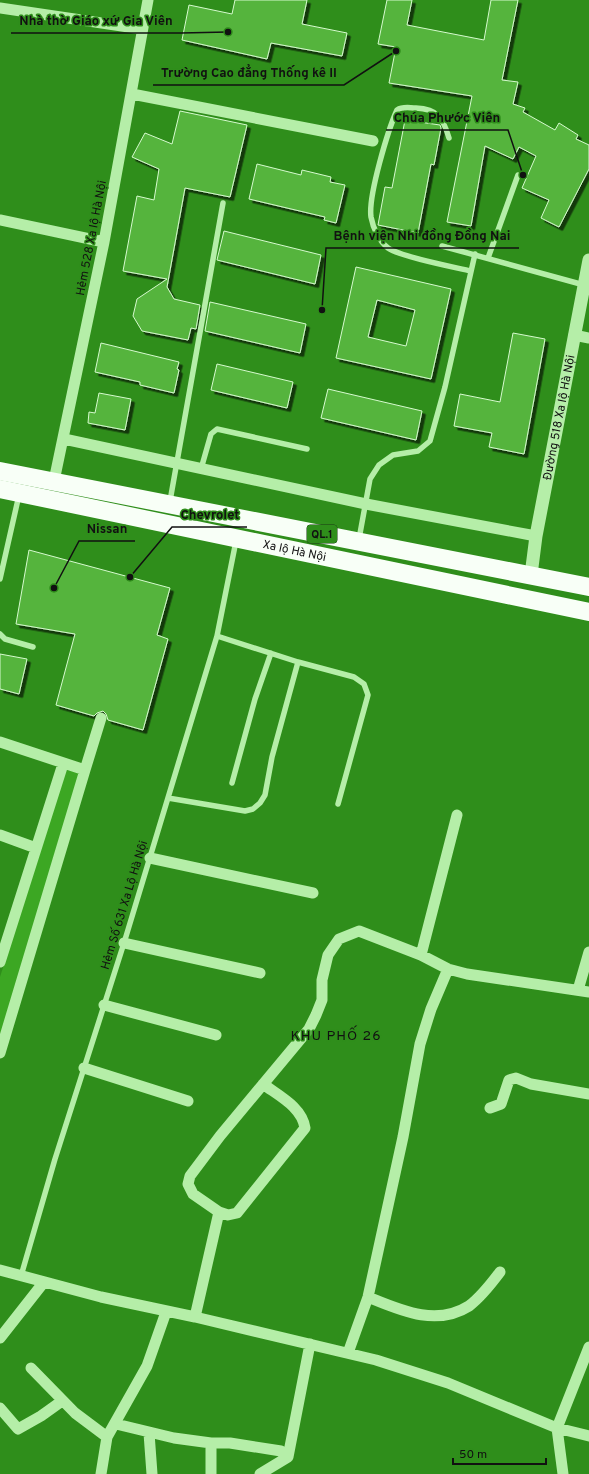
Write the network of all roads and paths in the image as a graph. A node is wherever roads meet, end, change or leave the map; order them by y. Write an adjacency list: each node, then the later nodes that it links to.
1 (148, 0): 3 (street, Hẻm 528 Xa lộ Hà Nội)
2 (0, 8): 3 (street)
3 (142, 30): 4 (street, Hẻm 528 Xa lộ Hà Nội)
4 (132, 94): 6 (street); 10 (street, Hẻm 528 Xa lộ Hà Nội)
5 (449, 138): 15 (lane)
6 (373, 141)
7 (518, 175): 13 (lane)
8 (223, 202): 21 (lane)
9 (0, 220): 10 (street)
10 (104, 242): 19 (street, Hẻm 528 Xa lộ Hà Nội)
11 (442, 246): 12 (lane)
12 (475, 254): 13 (lane); 15 (lane)
13 (488, 258): 16 (lane)
14 (589, 260): 16 (street, Đường 518 Xa lộ Hà Nội)
15 (471, 270): 28 (lane)
16 (584, 285): 17 (street, Đường 518 Xa lộ Hà Nội)
17 (574, 335): 18 (street); 29 (street, Đường 518 Xa lộ Hà Nội)
18 (589, 338)
19 (64, 439): 21 (street); 24 (street, Hẻm 528 Xa lộ Hà Nội)
20 (307, 449): 22 (lane)
21 (176, 464): 22 (street); 27 (lane)
22 (201, 469): 28 (street)
23 (0, 471): 24 (highway, Xa lộ Hà Nội / QL.1)
24 (54, 481): 27 (highway, Xa lộ Hà Nội / QL.1)
25 (0, 489): 26 (highway, Xa lộ Hà Nội / QL.1)
26 (19, 493): 30 (highway, Xa lộ Hà Nội / QL.1); 33 (lane)
27 (170, 504): 31 (highway, Xa lộ Hà Nội / QL.1)
28 (366, 504): 29 (street); 31 (lane)
29 (536, 536): 32 (street, Đường 518 Xa lộ Hà Nội)
30 (236, 539): 35 (highway, Xa lộ Hà Nội / QL.1); 37 (lane, Hẻm Số 631 Xa Lộ Hà Nội)
31 (358, 541): 32 (highway, Xa lộ Hà Nội / QL.1)
32 (531, 576): 34 (highway, Xa lộ Hà Nội / QL.1)
33 (0, 579)
34 (589, 587)
35 (589, 612)
36 (0, 634): 38 (lane)
37 (217, 636): 39 (lane); 46 (lane, Hẻm Số 631 Xa Lộ Hà Nội)
38 (34, 647)
39 (270, 653): 40 (lane); 45 (lane)
40 (298, 662): 46 (lane); 47 (lane)
41 (102, 718): 44 (street)
42 (0, 742): 43 (street)
43 (63, 764): 44 (street); 50 (street)
44 (85, 770): 64 (street)
45 (232, 783)
46 (168, 798): 51 (lane, Hẻm Số 631 Xa Lộ Hà Nội)
47 (338, 804)
48 (457, 814): 56 (street)
49 (0, 835): 50 (street)
50 (36, 848): 53 (street)
51 (150, 858): 52 (street); 54 (lane, Hẻm Số 631 Xa Lộ Hà Nội)
52 (313, 893)
53 (4, 931): 57 (street)
54 (124, 943): 59 (street); 62 (lane, Hẻm Số 631 Xa Lộ Hà Nội)
55 (589, 952): 60 (street)
56 (421, 954): 58 (street); 66 (street)
57 (0, 962)
58 (448, 969): 60 (street); 75 (street)
59 (260, 973)
60 (578, 990): 61 (street)
61 (589, 992)
62 (104, 1005): 63 (street); 65 (lane, Hẻm Số 631 Xa Lộ Hà Nội)
63 (216, 1035)
64 (0, 1053)
65 (84, 1068): 68 (street); 73 (lane, Hẻm Số 631 Xa Lộ Hà Nội)
66 (263, 1084): 70 (street); 70 (street)
67 (589, 1094): 69 (street)
68 (188, 1101)
69 (490, 1108)
70 (219, 1212): 77 (street)
71 (0, 1270): 73 (street)
72 (500, 1272): 75 (street)
73 (21, 1276): 74 (street)
74 (44, 1282): 76 (street); 78 (street)
75 (368, 1297): 81 (street)
76 (166, 1312): 77 (street); 85 (street)
77 (195, 1317): 79 (street)
78 (0, 1338)
79 (310, 1344): 81 (street); 91 (street)
80 (589, 1347): 86 (street)
81 (348, 1353): 86 (street)
82 (31, 1368): 83 (street)
83 (62, 1401): 84 (street); 89 (street)
84 (0, 1408)
85 (116, 1424): 87 (street); 89 (street)
86 (557, 1428): 88 (street); 96 (street)
87 (149, 1433): 90 (street); 93 (street)
88 (589, 1436)
89 (107, 1437): 92 (street)
90 (211, 1443): 91 (street); 94 (street)
91 (288, 1457): 95 (street)
92 (101, 1474)
93 (152, 1474)
94 (211, 1474)
95 (260, 1474)
96 (562, 1474)

